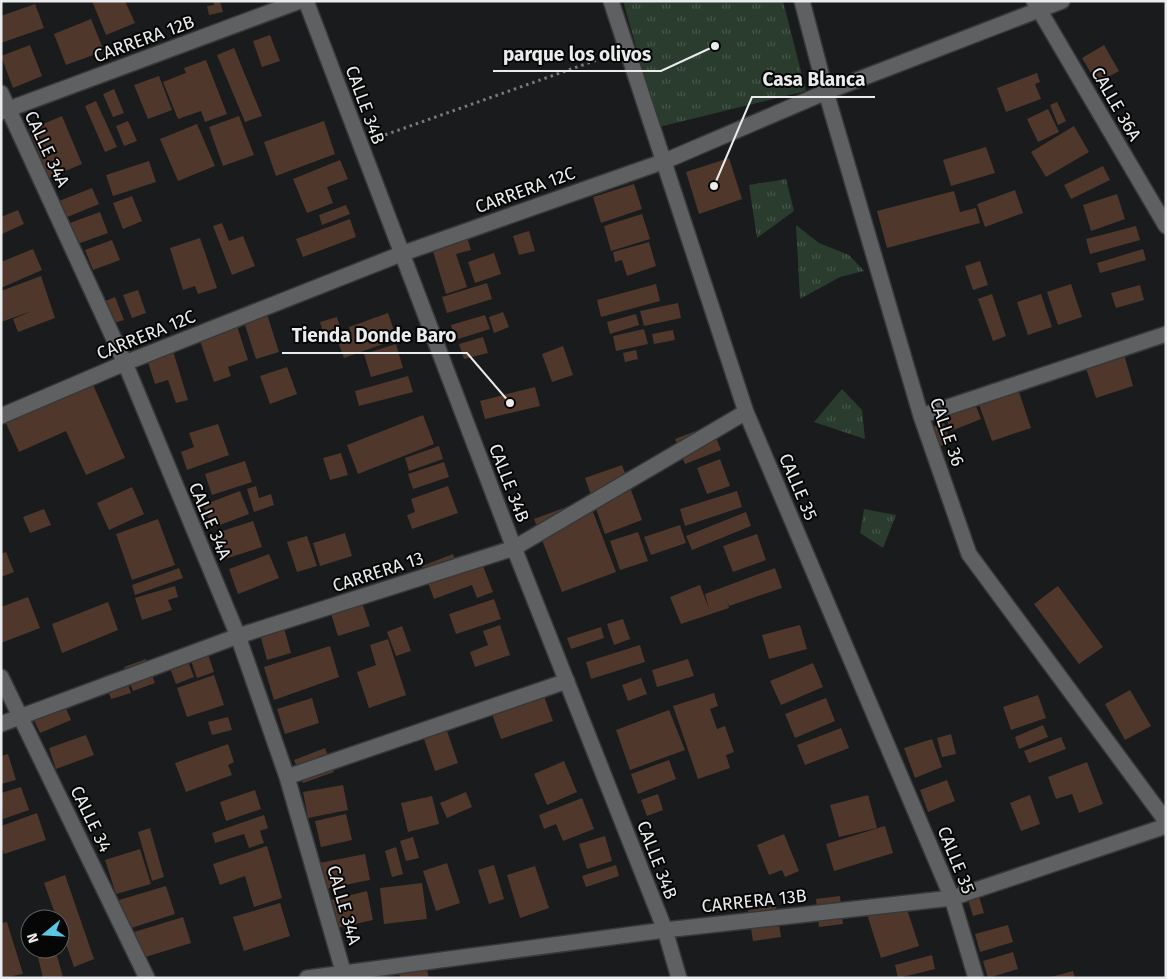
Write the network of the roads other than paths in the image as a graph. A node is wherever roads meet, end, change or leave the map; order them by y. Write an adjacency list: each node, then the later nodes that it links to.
1 (300, 1): 9 (street, CARRERA 12B)
2 (306, 1): 12 (street, CALLE 34B)
3 (610, 1): 10 (street, CALLE 35)
4 (802, 1): 7 (street, CALLE 36)
5 (1062, 1): 6 (street, CARRERA 12C)
6 (1037, 6): 7 (street, CARRERA 12C); 11 (street, CALLE 36A)
7 (826, 92): 10 (street, CARRERA 12C); 17 (street, CALLE 36)
8 (1, 93): 9 (street, CALLE 34A)
9 (5, 111): 14 (street, CALLE 34A)
10 (665, 160): 12 (street, CARRERA 12C); 15 (street, CALLE 35)
11 (1166, 226)
12 (401, 254): 14 (street, CARRERA 12C); 18 (street, CALLE 34B)
13 (1166, 334): 17 (street)
14 (124, 363): 16 (street, CARRERA 12C); 19 (street, CALLE 34A)
15 (746, 412): 18 (street, CARRERA 13); 27 (street, CALLE 35)
16 (1, 416)
17 (921, 416): 25 (street, CALLE 36)
18 (514, 548): 19 (street, CARRERA 13); 21 (street, CALLE 34B)
19 (238, 636): 22 (street, CARRERA 13); 24 (street, CALLE 34A)
20 (1, 676): 22 (street, CALLE 34)
21 (567, 681): 24 (street); 28 (street, CALLE 34B)
22 (20, 716): 23 (street, CARRERA 13); 30 (street, CALLE 34)
23 (1, 724)
24 (287, 777): 29 (street, CALLE 34A)
25 (1166, 821)
26 (1166, 826): 27 (street, CARRERA 13B)
27 (952, 898): 28 (street, CARRERA 13B); 33 (street, CALLE 35)
28 (665, 930): 29 (street, CARRERA 13B); 32 (street, CALLE 34B)
29 (345, 975): 31 (street, CARRERA 13B)
30 (147, 978)
31 (307, 978)
32 (678, 978)
33 (976, 978)

